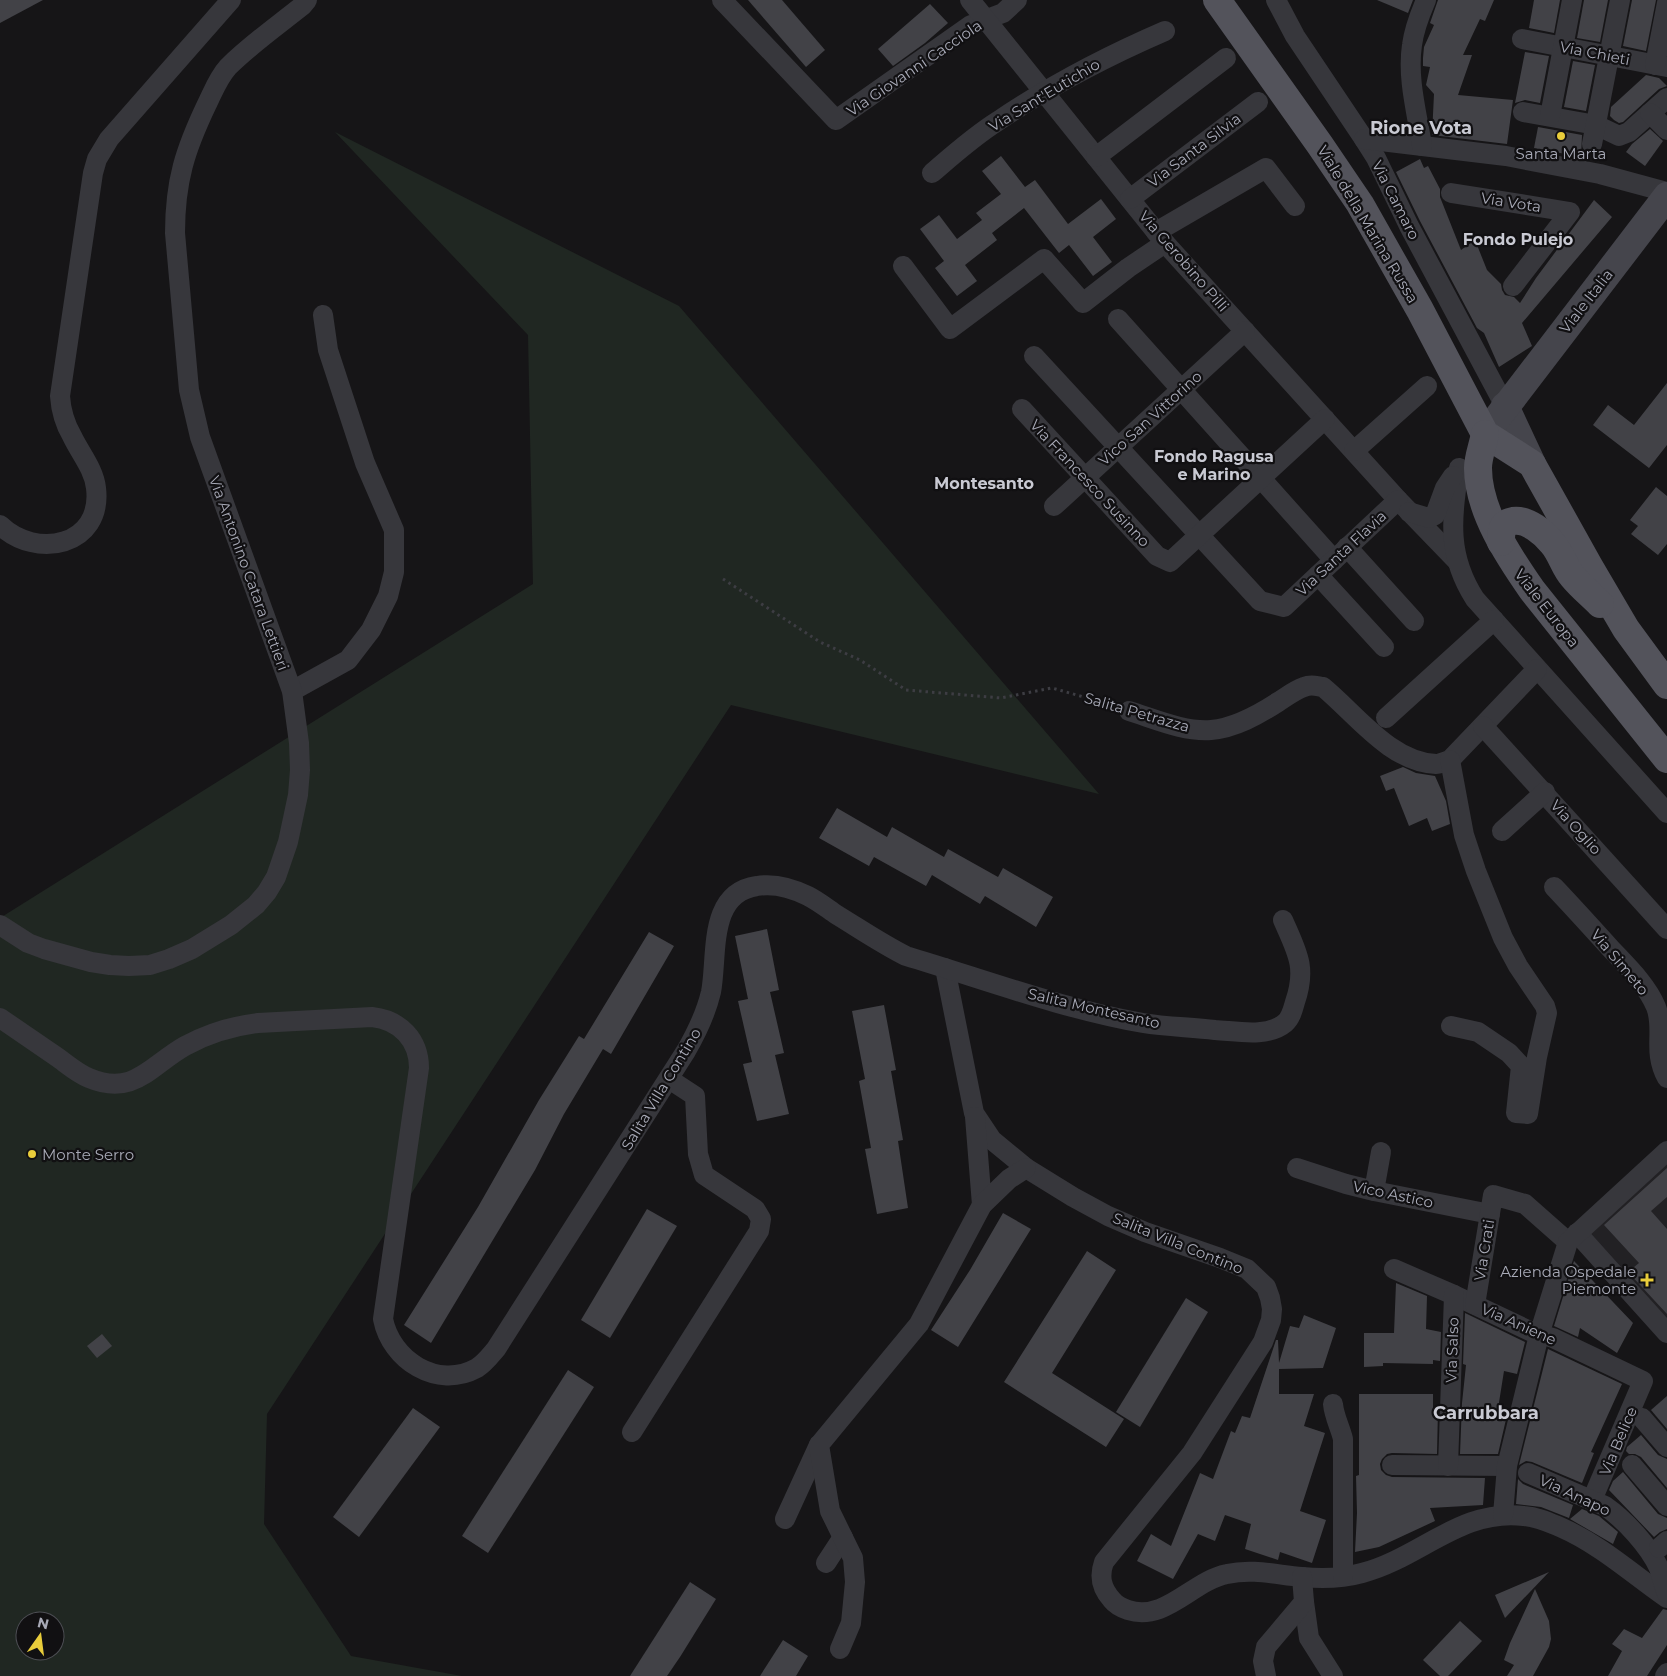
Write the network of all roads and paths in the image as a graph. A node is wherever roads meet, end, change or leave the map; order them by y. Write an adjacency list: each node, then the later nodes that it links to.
1 (231, 0): 56 (street)
2 (307, 0): 69 (street, Via Antonino Catara Lettieri)
3 (722, 0): 12 (street, Via Giovanni Cacciola)
4 (970, 0): 12 (street, Via Gerobino Pilli)
5 (1017, 0): 12 (street, Via Giovanni Cacciola)
6 (1217, 0): 47 (main road, Viale della Marina Russa)
7 (1276, 0): 27 (street, Via Camaro)
8 (1426, 0): 28 (street)
9 (1572, 0): 15 (street)
10 (1620, 0): 16 (street)
11 (1667, 4): 18 (street)
12 (986, 19): 19 (street, Via Gerobino Pilli)
13 (1165, 31): 19 (street, Via Sant'Eutichio)
14 (1522, 39): 15 (street, Via Chieti)
15 (1563, 47): 16 (street, Via Chieti); 24 (street)
16 (1609, 56): 18 (street, Via Chieti); 26 (street)
17 (1226, 58): 29 (street)
18 (1661, 66)
19 (1044, 92): 29 (street, Via Gerobino Pilli); 30 (street, Via Sant'Eutichio)
20 (1667, 98): 23 (street)
21 (1258, 102): 33 (street, Via Santa Silvia)
22 (1523, 112): 24 (street)
23 (1650, 113): 25 (street); 26 (street)
24 (1550, 116): 26 (street)
25 (1667, 130)
26 (1594, 134)
27 (1364, 139): 28 (street); 44 (street, Via Camaro)
28 (1422, 146): 32 (street)
29 (1096, 157): 33 (street, Via Gerobino Pilli)
30 (932, 173)
31 (1451, 193): 37 (street, Via Vota)
32 (1665, 197): 44 (main road, Viale Italia)
33 (1130, 199): 35 (street, Via Gerobino Pilli)
34 (1295, 206): 35 (street)
35 (1161, 237): 36 (street); 40 (street, Via Gerobino Pilli)
36 (903, 266)
37 (1513, 286)
38 (323, 315): 69 (street)
39 (1118, 319): 43 (street)
40 (1245, 331): 43 (street, Vico San Vittorino); 46 (street, Via Gerobino Pilli)
41 (1034, 356): 48 (street)
42 (1427, 386): 49 (street)
43 (1181, 389): 48 (street, Vico San Vittorino); 53 (street)
44 (1505, 406): 47 (main road, Viale Italia); 50 (main road)
45 (1022, 409): 52 (street, Via Francesco Susinno)
46 (1325, 419): 49 (street, Via Gerobino Pilli); 53 (street)
47 (1485, 434): 50 (main road); 51 (street); 58 (main road, Viale Europa)
48 (1118, 447): 52 (street, Vico San Vittorino); 57 (street)
49 (1354, 451): 55 (street, Via Gerobino Pilli)
50 (1532, 464): 65 (main road)
51 (1459, 468): 55 (street); 60 (street)
52 (1085, 477): 54 (street, Vico San Vittorino); 57 (street, Via Francesco Susinno)
53 (1261, 478): 57 (street); 59 (street)
54 (1054, 506)
55 (1404, 506): 59 (street, Via Santa Flavia); 60 (street, Via Gerobino Pilli)
56 (0, 525)
57 (1199, 535): 61 (street, Via Santa Flavia)
58 (1501, 542): 65 (main road); 73 (main road, Viale Europa)
59 (1341, 554): 61 (street, Via Santa Flavia); 64 (street)
60 (1457, 561): 63 (street)
61 (1318, 574): 66 (street)
62 (724, 579): 70 (path, Salita Petrazza)
63 (1494, 620): 67 (street); 71 (street)
64 (1414, 621)
65 (1626, 629): 68 (main road)
66 (1384, 647)
67 (1537, 669): 72 (street); 76 (street)
68 (1667, 685)
69 (292, 691): 80 (street, Via Antonino Catara Lettieri)
70 (1129, 710): 74 (street, Salita Petrazza)
71 (1386, 718)
72 (1483, 726): 74 (street); 75 (street, Via Oglio)
73 (1667, 759)
74 (1450, 760): 84 (street)
75 (1545, 792): 77 (street); 81 (street, Via Oglio)
76 (1667, 812)
77 (1502, 831)
78 (1554, 886): 85 (street, Via Simeto)
79 (1283, 920): 82 (street, Salita Montesanto)
80 (0, 925)
81 (1667, 929)
82 (945, 968): 86 (street, Salita Villa Contino); 87 (street, Salita Villa Contino)
83 (0, 1018): 86 (street, Salita Villa Contino)
84 (1451, 1026)
85 (1667, 1078)
86 (669, 1079): 104 (street)
87 (974, 1113): 90 (street, Salita Villa Contino); 93 (street)
88 (1667, 1151): 95 (street)
89 (1381, 1152): 92 (street)
90 (1026, 1168): 93 (street); 119 (street, Salita Villa Contino)
91 (1297, 1168): 92 (street, Vico Astico)
92 (1374, 1191): 94 (street, Vico Astico)
93 (982, 1205): 105 (street)
94 (1492, 1205): 95 (street, Vico Astico); 98 (street, Via Crati)
95 (1572, 1237): 99 (street); 100 (street, Vico Astico)
96 (1394, 1269): 97 (street, Via Aniene)
97 (1454, 1295): 98 (street, Via Aniene); 109 (street, Via Salso)
98 (1475, 1305): 99 (street, Via Aniene)
99 (1539, 1334): 101 (street, Via Aniene); 110 (street)
100 (1667, 1334)
101 (1643, 1381): 112 (street, Via Belice)
102 (1333, 1404): 118 (street)
103 (1642, 1418): 106 (street)
104 (632, 1432)
105 (819, 1445): 115 (street); 116 (street)
106 (1667, 1447)
107 (1392, 1465): 109 (street)
108 (1632, 1465): 113 (street)
109 (1448, 1466): 110 (street)
110 (1507, 1466): 114 (street)
111 (1528, 1473): 112 (street, Via Anapo)
112 (1592, 1500): 120 (street, Via Anapo)
113 (1667, 1506)
114 (1503, 1515): 118 (street, Salita Villa Contino); 120 (street, Salita Villa Contino)
115 (785, 1519)
116 (844, 1537): 117 (street); 122 (street)
117 (826, 1563)
118 (1343, 1576): 119 (street, Salita Villa Contino)
119 (1302, 1577): 121 (street)
120 (1667, 1596)
121 (1304, 1602): 124 (street); 125 (street)
122 (840, 1649)
123 (1667, 1673): 126 (street)
124 (1266, 1676)
125 (1333, 1676)
126 (1665, 1676)

